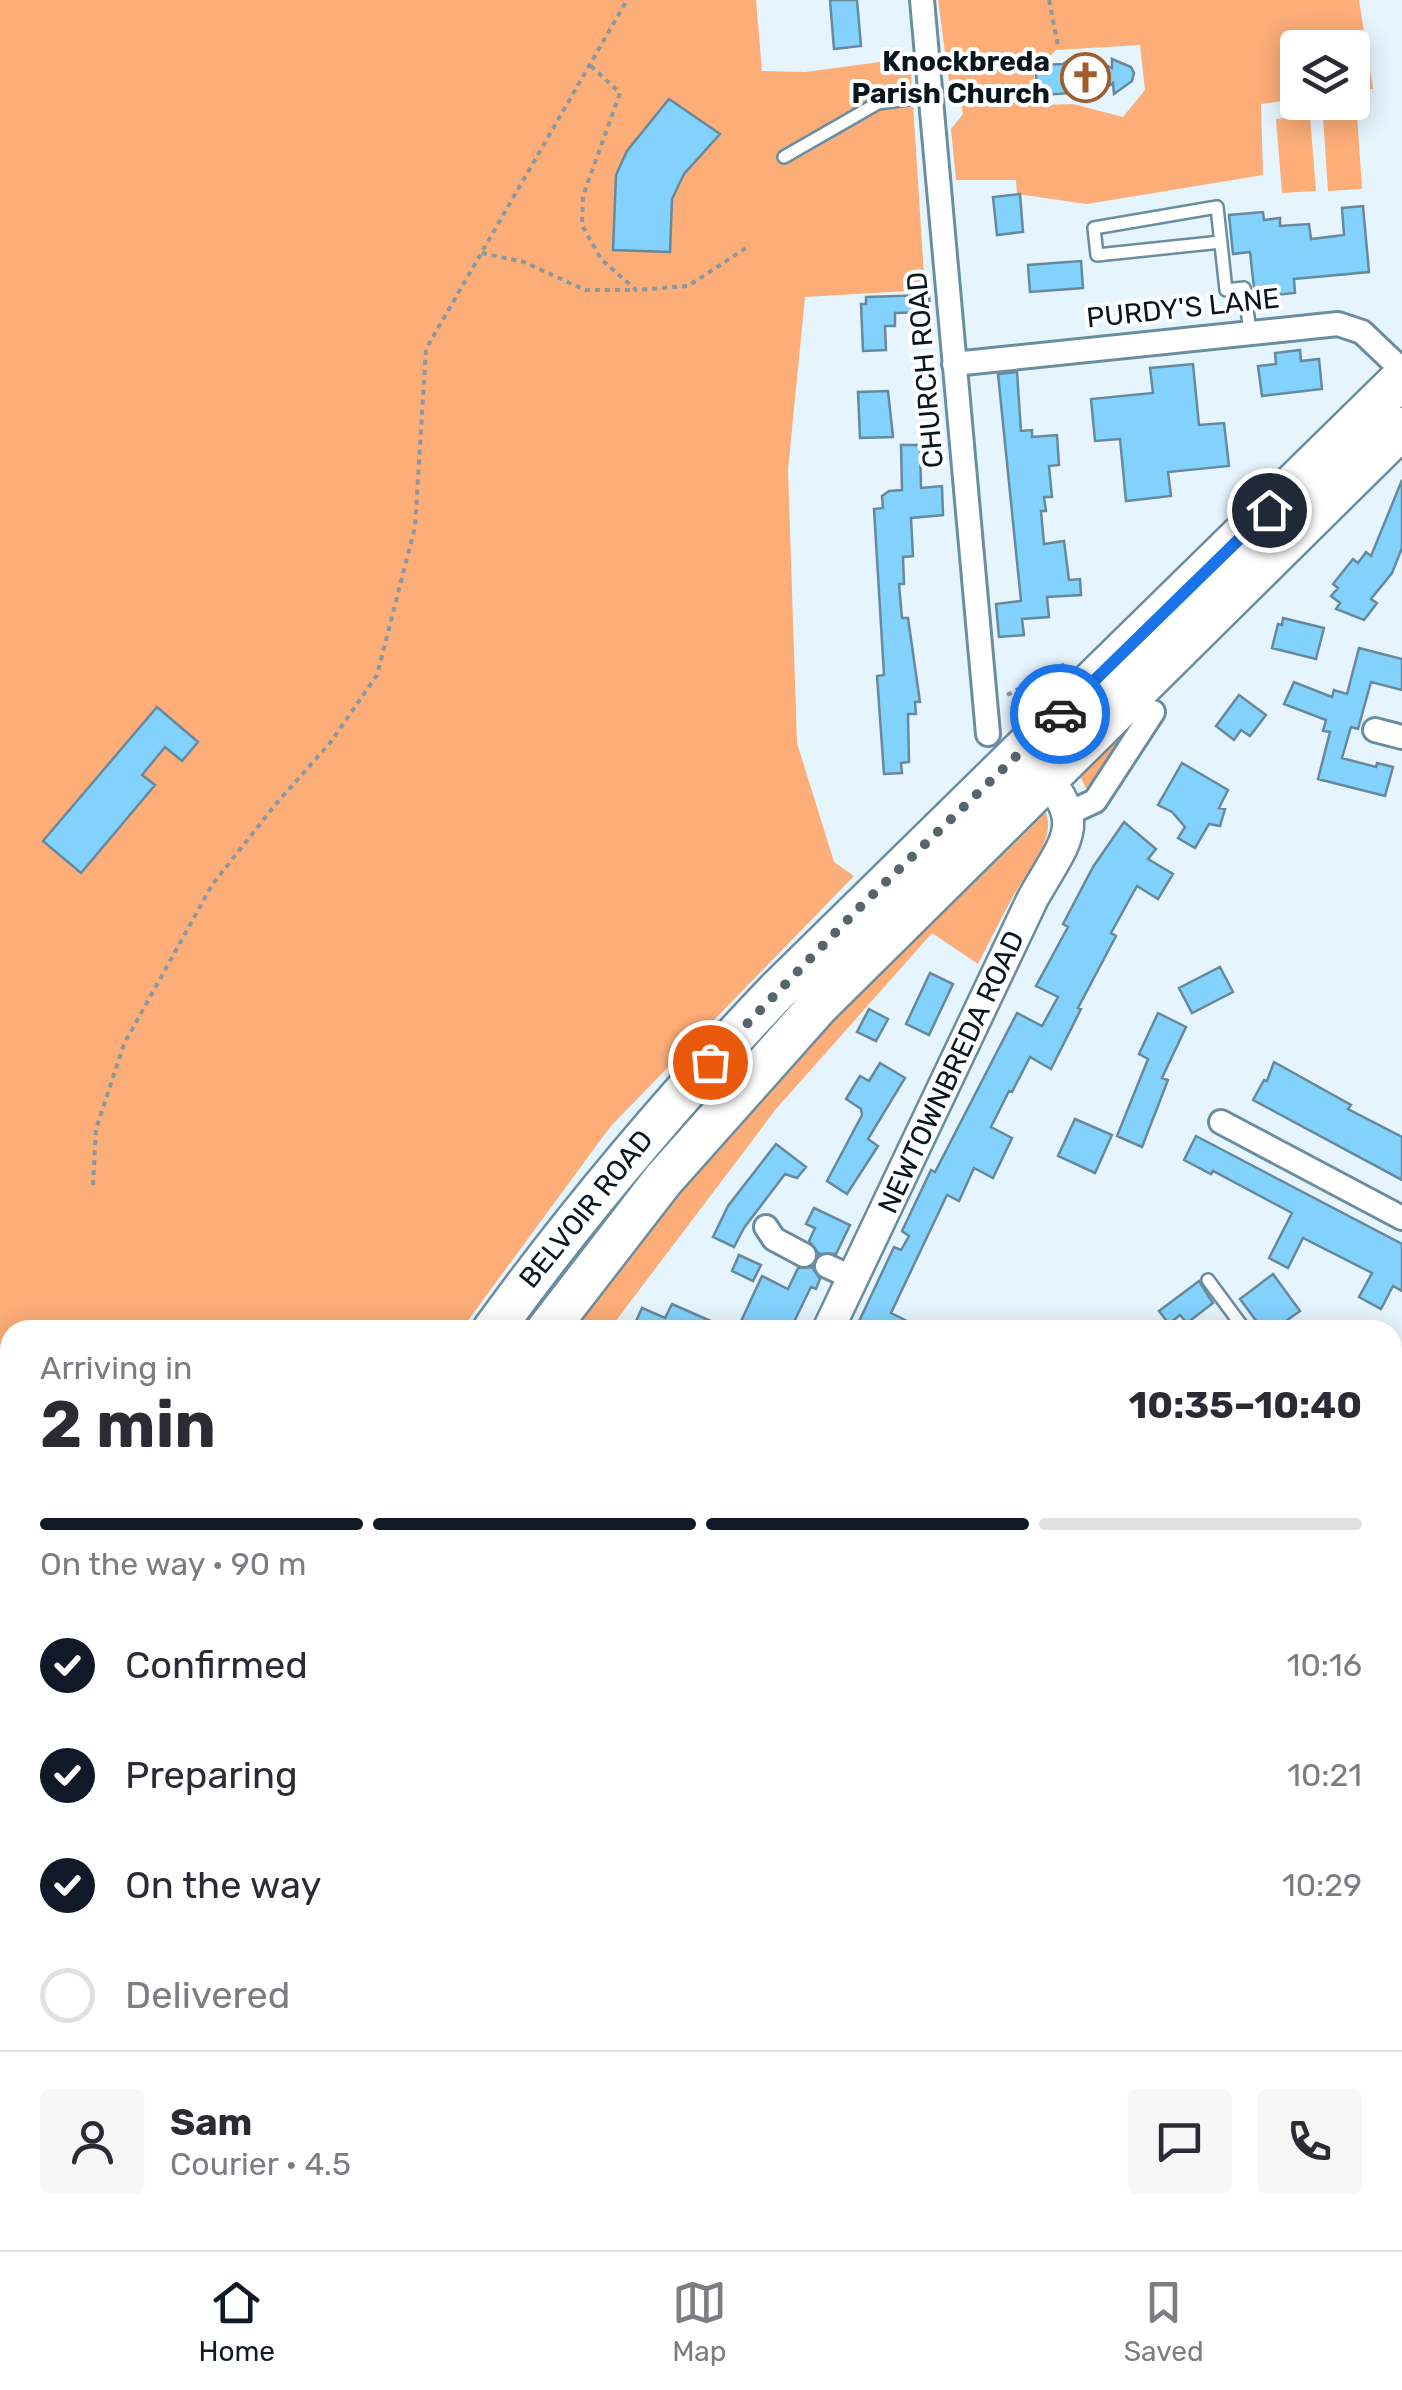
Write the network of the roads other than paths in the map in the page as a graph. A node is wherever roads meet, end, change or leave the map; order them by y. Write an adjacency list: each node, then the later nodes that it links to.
1 (922, 0): 2 (street, CHURCH ROAD)
2 (930, 96): 3 (lane); 6 (street, CHURCH ROAD)
3 (784, 156)
4 (1220, 242): 4 (lane); 5 (lane)
5 (1250, 331): 6 (street, PURDY'S LANE); 7 (street, PURDY'S LANE)
6 (954, 364): 12 (street, CHURCH ROAD)
7 (1402, 374): 12 (highway)
8 (1402, 428): 12 (highway)
9 (1153, 712): 13 (street)
10 (1375, 730): 11 (street)
11 (1402, 737)
12 (1019, 754): 13 (street); 19 (highway, BELVOIR ROAD); 20 (highway, BELVOIR ROAD)
13 (1069, 812): 21 (street, NEWTOWNBREDA ROAD)
14 (1221, 1122): 15 (street)
15 (1402, 1218)
16 (766, 1227): 17 (street)
17 (804, 1256)
18 (1208, 1280): 22 (lane)
19 (499, 1320)
20 (556, 1320)
21 (830, 1320)
22 (1238, 1320)

